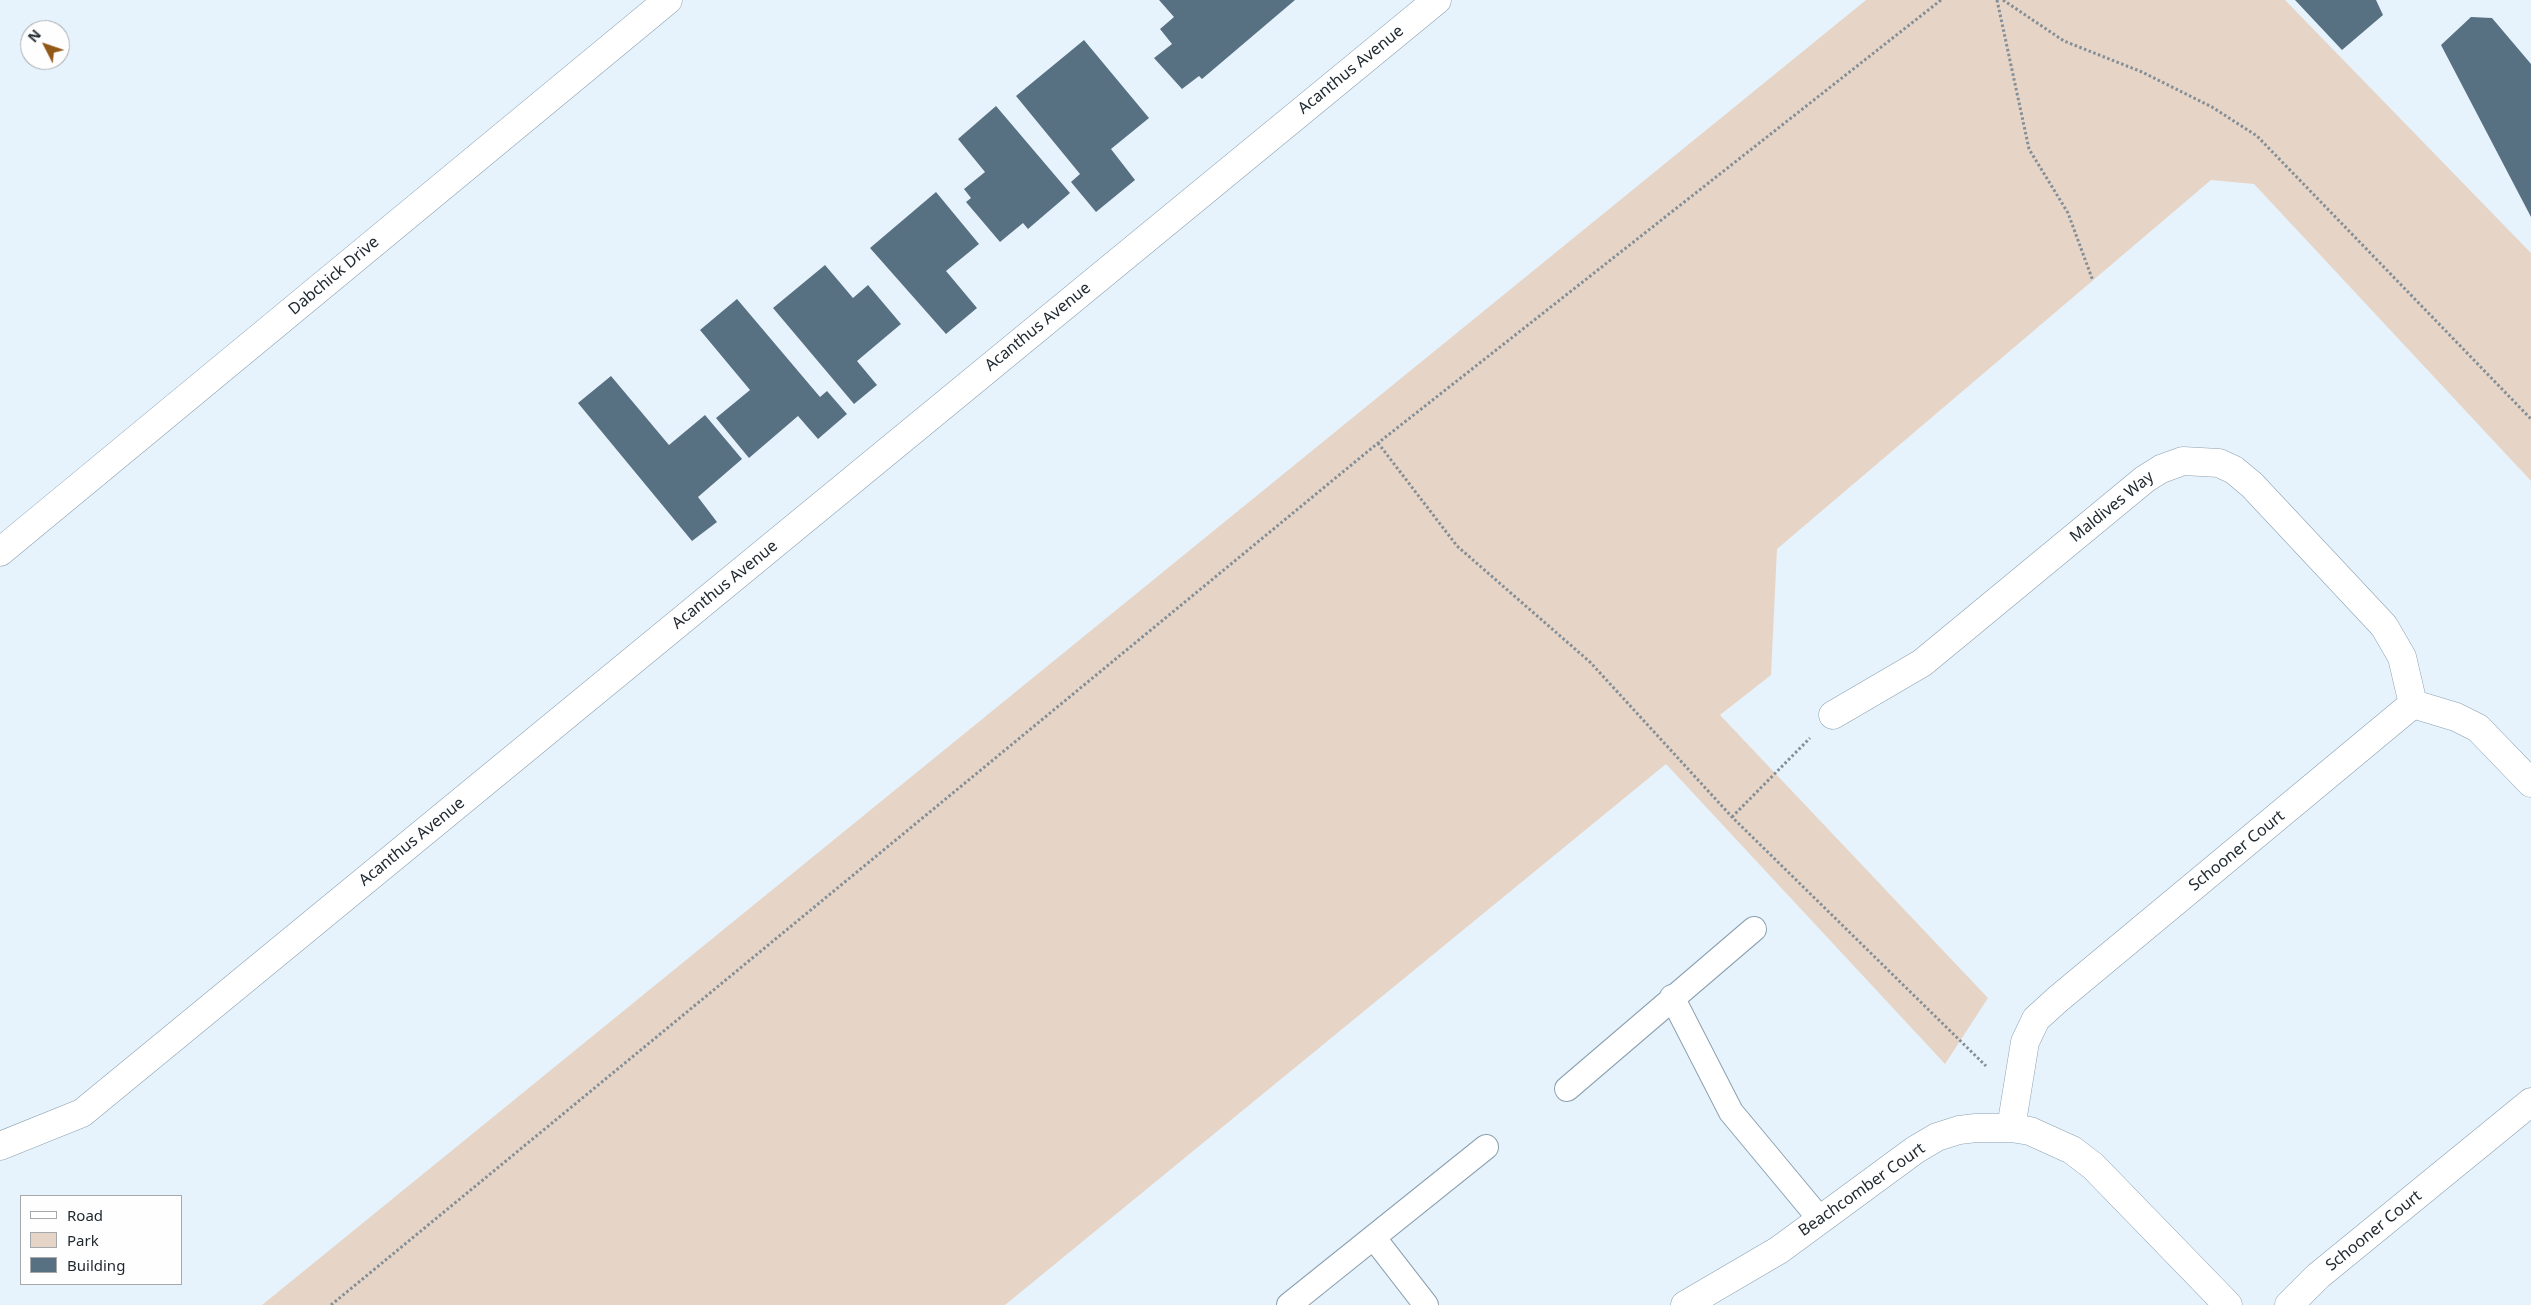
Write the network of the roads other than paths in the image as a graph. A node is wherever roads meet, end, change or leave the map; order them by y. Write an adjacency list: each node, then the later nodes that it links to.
1 (668, 0): 3 (street, Dabchick Drive)
2 (1437, 0): 12 (street, Acanthus Avenue)
3 (0, 552)
4 (2413, 704): 5 (street, Maldives Way); 6 (street); 11 (street, Schooner Court)
5 (1833, 715)
6 (2531, 783)
7 (1754, 929): 8 (lane)
8 (1672, 997): 9 (lane); 14 (lane)
9 (1567, 1089)
10 (2531, 1102): 20 (street, Schooner Court)
11 (2011, 1128): 14 (street, Beachcomber Court); 19 (street, Beachcomber Court)
12 (0, 1146)
13 (1486, 1147): 15 (lane)
14 (1820, 1219): 18 (street, Beachcomber Court)
15 (1374, 1238): 16 (lane); 17 (lane)
16 (1289, 1305)
17 (1426, 1305)
18 (1684, 1305)
19 (2228, 1305)
20 (2289, 1305)

